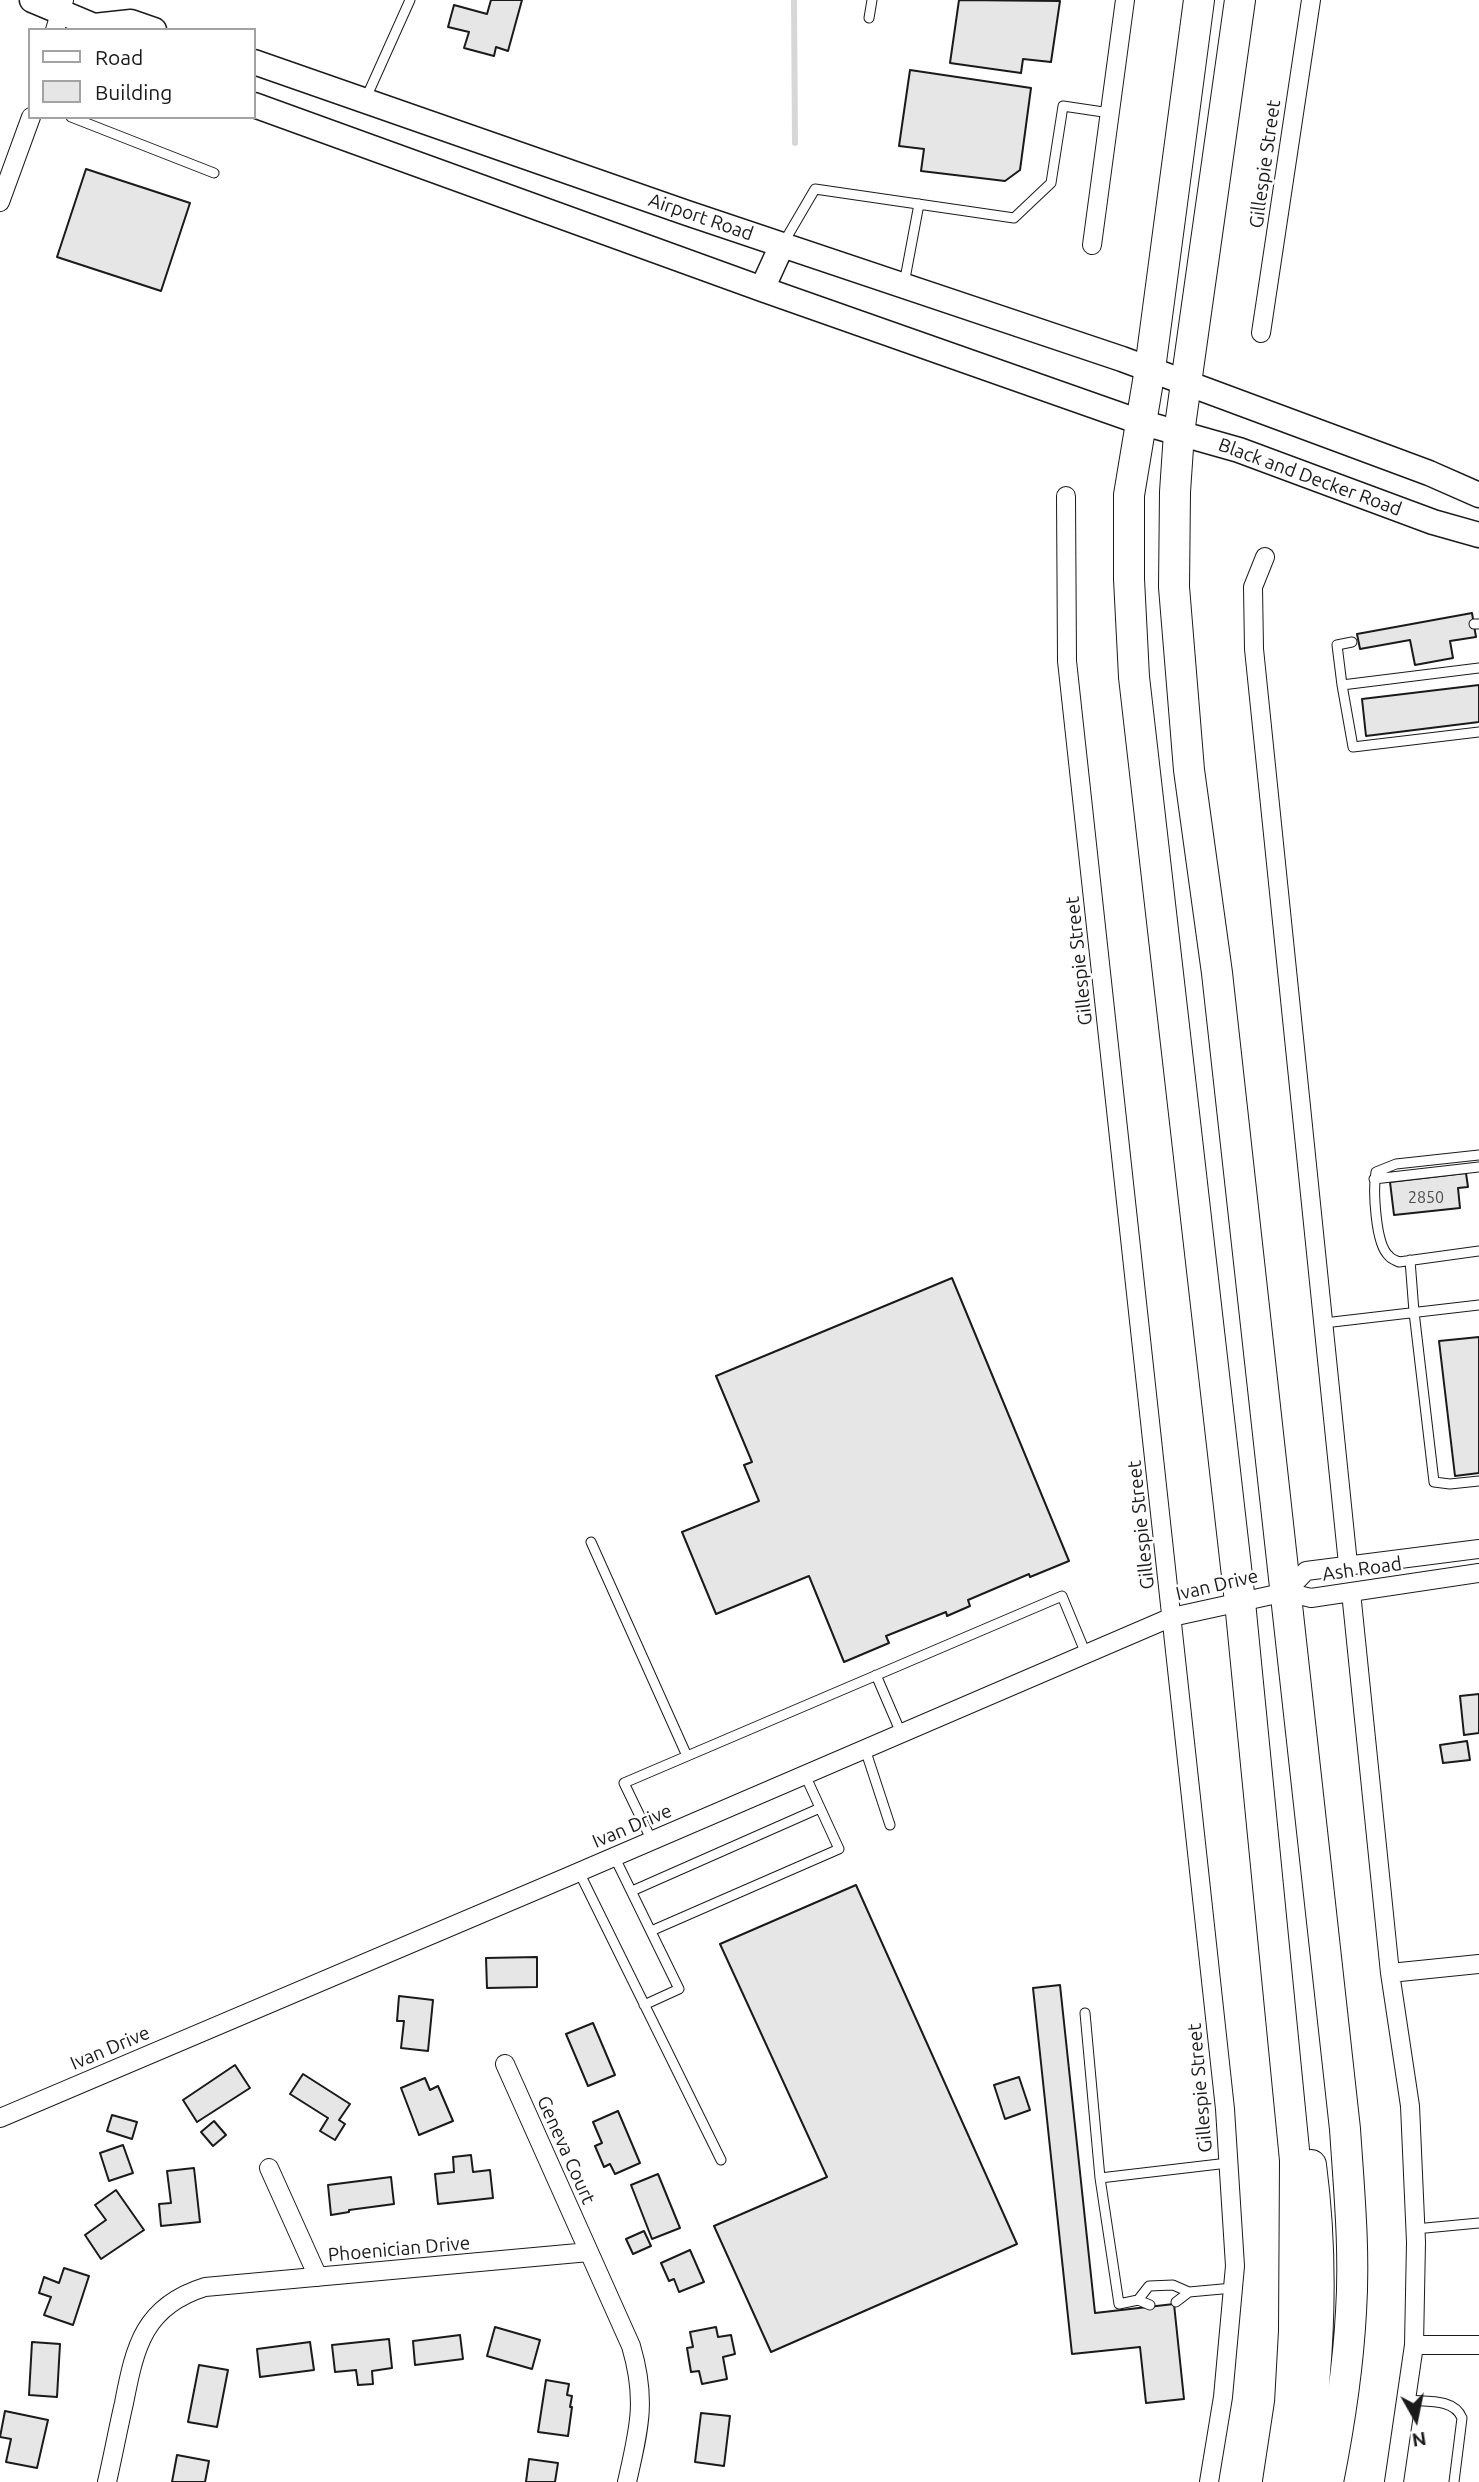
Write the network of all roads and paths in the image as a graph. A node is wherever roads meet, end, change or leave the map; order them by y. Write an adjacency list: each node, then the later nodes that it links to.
1 (32, 0): 8 (main road)
2 (410, 0): 13 (lane)
3 (872, 0): 9 (lane)
4 (1125, 0): 15 (street)
5 (1199, 0): 26 (highway)
6 (1240, 0): 27 (highway)
7 (1311, 0): 25 (street, Gillespie Street)
8 (60, 14): 10 (main road)
9 (869, 18)
10 (96, 28): 11 (main road)
11 (148, 28)
12 (256, 63): 13 (main road, Airport Road)
13 (366, 100): 21 (main road, Airport Road)
14 (256, 106): 24 (main road)
15 (1110, 113): 20 (lane); 22 (street)
16 (30, 119): 19 (street)
17 (76, 119): 18 (lane)
18 (214, 173)
19 (0, 202)
20 (919, 204): 21 (lane); 23 (lane)
21 (782, 245): 23 (main road, Airport Road); 24 (main road)
22 (1092, 245)
23 (904, 285): 26 (main road, Airport Road)
24 (762, 289): 28 (main road)
25 (1261, 334)
26 (1150, 369): 27 (main road); 28 (highway)
27 (1187, 383): 29 (highway); 30 (main road)
28 (1140, 422): 29 (main road, Black and Decker Road); 53 (highway)
29 (1179, 433): 32 (main road, Black and Decker Road); 51 (highway)
30 (1479, 495)
31 (1066, 496): 54 (street, Gillespie Street)
32 (1479, 535)
33 (1265, 558): 45 (street)
34 (1352, 642): 36 (lane)
35 (1479, 668): 36 (lane)
36 (1342, 685): 37 (lane)
37 (1479, 732)
38 (1479, 1155): 40 (lane)
39 (1479, 1167): 40 (lane)
40 (1374, 1179): 42 (lane)
41 (1479, 1251): 42 (lane)
42 (1410, 1260): 44 (lane)
43 (1479, 1305): 44 (lane)
44 (1414, 1312): 45 (lane); 46 (lane)
45 (1324, 1323): 49 (street)
46 (1479, 1481)
47 (591, 1542): 59 (lane)
48 (1479, 1549): 49 (street, Ash Road)
49 (1348, 1564): 51 (street, Ash Road)
50 (1479, 1573): 52 (street, Ash Road)
51 (1286, 1592): 52 (street, Ash Road); 53 (street, Ivan Drive); 96 (highway)
52 (1351, 1592): 69 (street)
53 (1240, 1602): 54 (street, Ivan Drive); 74 (highway)
54 (1172, 1616): 55 (street, Ivan Drive); 76 (street, Gillespie Street)
55 (1086, 1654): 56 (lane); 57 (street, Ivan Drive)
56 (876, 1675): 57 (lane); 59 (lane)
57 (901, 1733): 58 (street, Ivan Drive)
58 (864, 1749): 60 (street, Ivan Drive); 62 (lane)
59 (687, 1756): 63 (lane)
60 (805, 1775): 61 (lane); 63 (street, Ivan Drive)
61 (820, 1808): 66 (lane); 67 (lane)
62 (890, 1825)
63 (652, 1841): 64 (street, Ivan Drive)
64 (614, 1856): 65 (street, Ivan Drive); 66 (lane)
65 (579, 1872): 70 (lane); 73 (street, Ivan Drive)
66 (632, 1891): 67 (lane)
67 (651, 1931): 70 (lane)
68 (1479, 1964): 69 (street)
69 (1391, 1973): 80 (street)
70 (644, 2005): 75 (lane)
71 (1085, 2012): 78 (lane)
72 (505, 2064): 81 (street, Geneva Court)
73 (0, 2118)
74 (1292, 2128): 94 (highway); 95 (highway)
75 (721, 2160)
76 (1228, 2163): 78 (lane); 83 (street, Gillespie Street)
77 (269, 2168): 82 (street)
78 (1100, 2178): 85 (lane)
79 (1479, 2223): 80 (lane)
80 (1415, 2229): 88 (street)
81 (589, 2252): 82 (street, Phoenician Drive); 92 (street)
82 (318, 2277): 91 (street, Phoenician Drive)
83 (1233, 2288): 84 (lane); 93 (street, Gillespie Street)
84 (1189, 2292): 85 (lane); 86 (lane)
85 (1139, 2300): 87 (lane)
86 (1176, 2302)
87 (1150, 2305)
88 (1414, 2345): 89 (street); 90 (street)
89 (1479, 2345)
90 (1407, 2400): 97 (street); 98 (lane)
91 (107, 2482)
92 (627, 2482)
93 (1209, 2482)
94 (1278, 2482)
95 (1301, 2482)
96 (1328, 2482)
97 (1394, 2482)
98 (1454, 2482)

